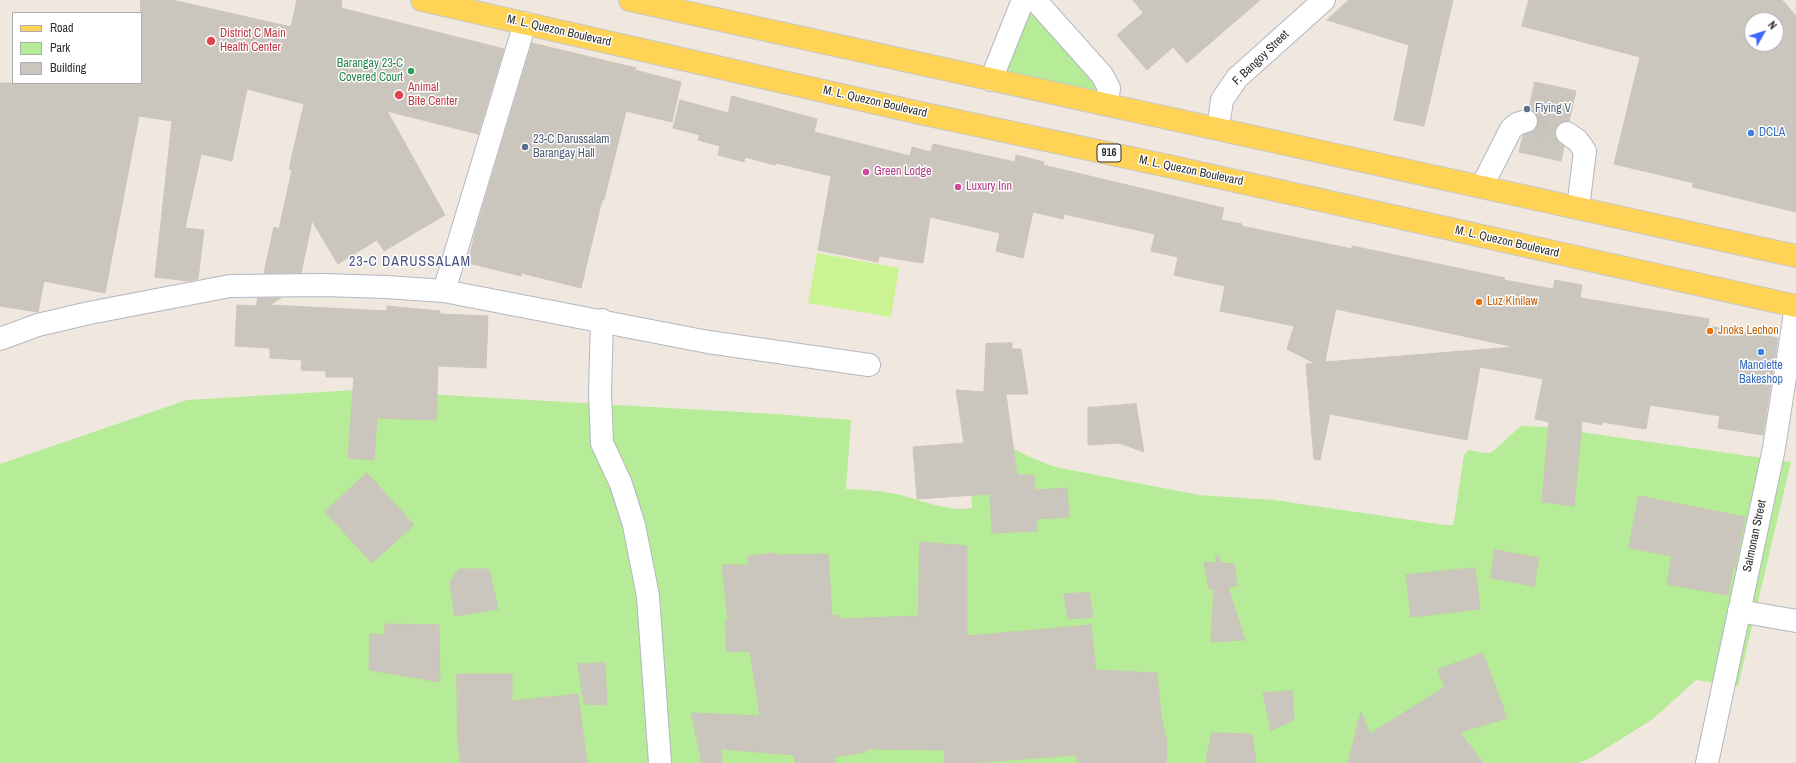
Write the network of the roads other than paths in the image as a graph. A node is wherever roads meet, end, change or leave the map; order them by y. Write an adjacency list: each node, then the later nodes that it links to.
1 (422, 0): 6 (main road, M. L. Quezon Boulevard / 916)
2 (630, 0): 7 (main road)
3 (1023, 0): 7 (street)
4 (1035, 0): 8 (street)
5 (1324, 0): 10 (street, F. Bangoy Street)
6 (525, 23): 15 (street); 16 (main road, M. L. Quezon Boulevard / 916)
7 (991, 80): 8 (main road)
8 (1107, 104): 10 (main road)
9 (1526, 121): 12 (street)
10 (1218, 128): 12 (main road)
11 (1567, 133): 13 (street)
12 (1482, 186): 13 (main road)
13 (1578, 208): 14 (main road)
14 (1796, 256)
15 (444, 291): 17 (street); 18 (street)
16 (1796, 307): 20 (street, Salmonan Street)
17 (602, 320): 19 (street); 22 (street)
18 (0, 339)
19 (870, 365)
20 (1739, 611): 21 (street); 23 (street, Salmonan Street)
21 (1796, 621)
22 (660, 763)
23 (1707, 763)

